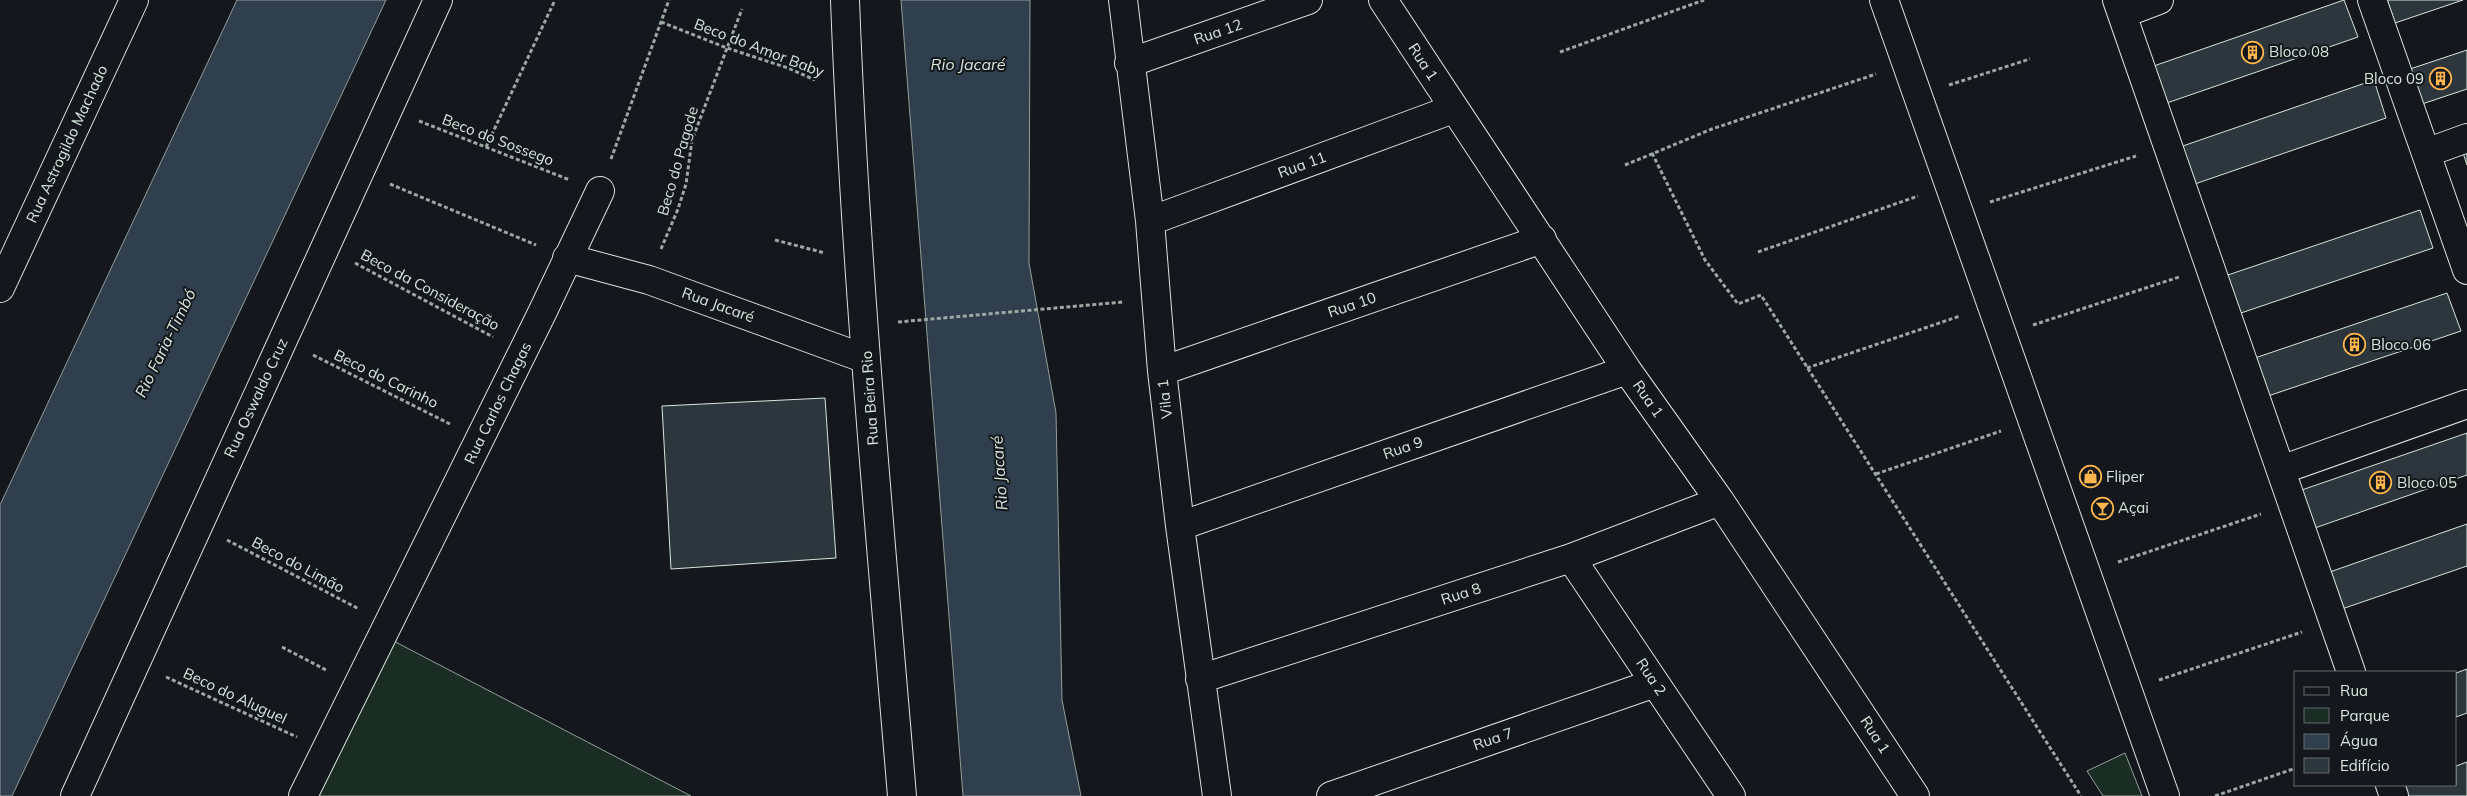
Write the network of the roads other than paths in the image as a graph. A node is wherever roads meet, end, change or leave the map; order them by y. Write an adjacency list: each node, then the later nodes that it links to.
1 (134, 0): 20 (street, Rua Astrogildo Machado)
2 (438, 0): 32 (street, Rua Oswaldo Cruz)
3 (845, 0): 21 (street, Rua Beira Rio)
4 (1122, 0): 11 (street, Vila 1)
5 (1308, 0): 11 (street, Rua 12)
6 (1384, 0): 12 (street, Rua 1)
7 (1884, 0): 39 (street)
8 (2160, 0): 10 (street)
9 (2372, 0): 14 (street)
10 (2120, 7): 25 (street)
11 (1129, 63): 16 (street, Vila 1)
12 (1454, 109): 16 (street, Rua 11); 17 (street, Rua 1)
13 (2467, 138): 14 (street)
14 (2426, 153): 19 (street)
15 (600, 191): 18 (street, Rua Carlos Chagas)
16 (1150, 221): 23 (street, Vila 1)
17 (1542, 239): 22 (street, Rua 1); 23 (street, Rua 10)
18 (567, 258): 21 (street, Rua Jacaré); 33 (street, Rua Carlos Chagas)
19 (2467, 270)
20 (0, 288)
21 (866, 359): 34 (street, Rua Beira Rio)
22 (1627, 370): 26 (street, Rua 1); 27 (street, Rua 9)
23 (1162, 371): 27 (street, Vila 1)
24 (2467, 404): 25 (street)
25 (2281, 470): 29 (street)
26 (1720, 501): 28 (street, Rua 8); 38 (street, Rua 1)
27 (1180, 526): 30 (street, Vila 1)
28 (1571, 558): 30 (street, Rua 8); 31 (street, Rua 2)
29 (2351, 671)
30 (1200, 678): 35 (street, Vila 1)
31 (1655, 683): 36 (street, Rua 7); 37 (street, Rua 2)
32 (75, 796)
33 (303, 796)
34 (902, 796)
35 (1217, 796)
36 (1331, 796)
37 (1731, 796)
38 (1915, 796)
39 (2165, 796)

